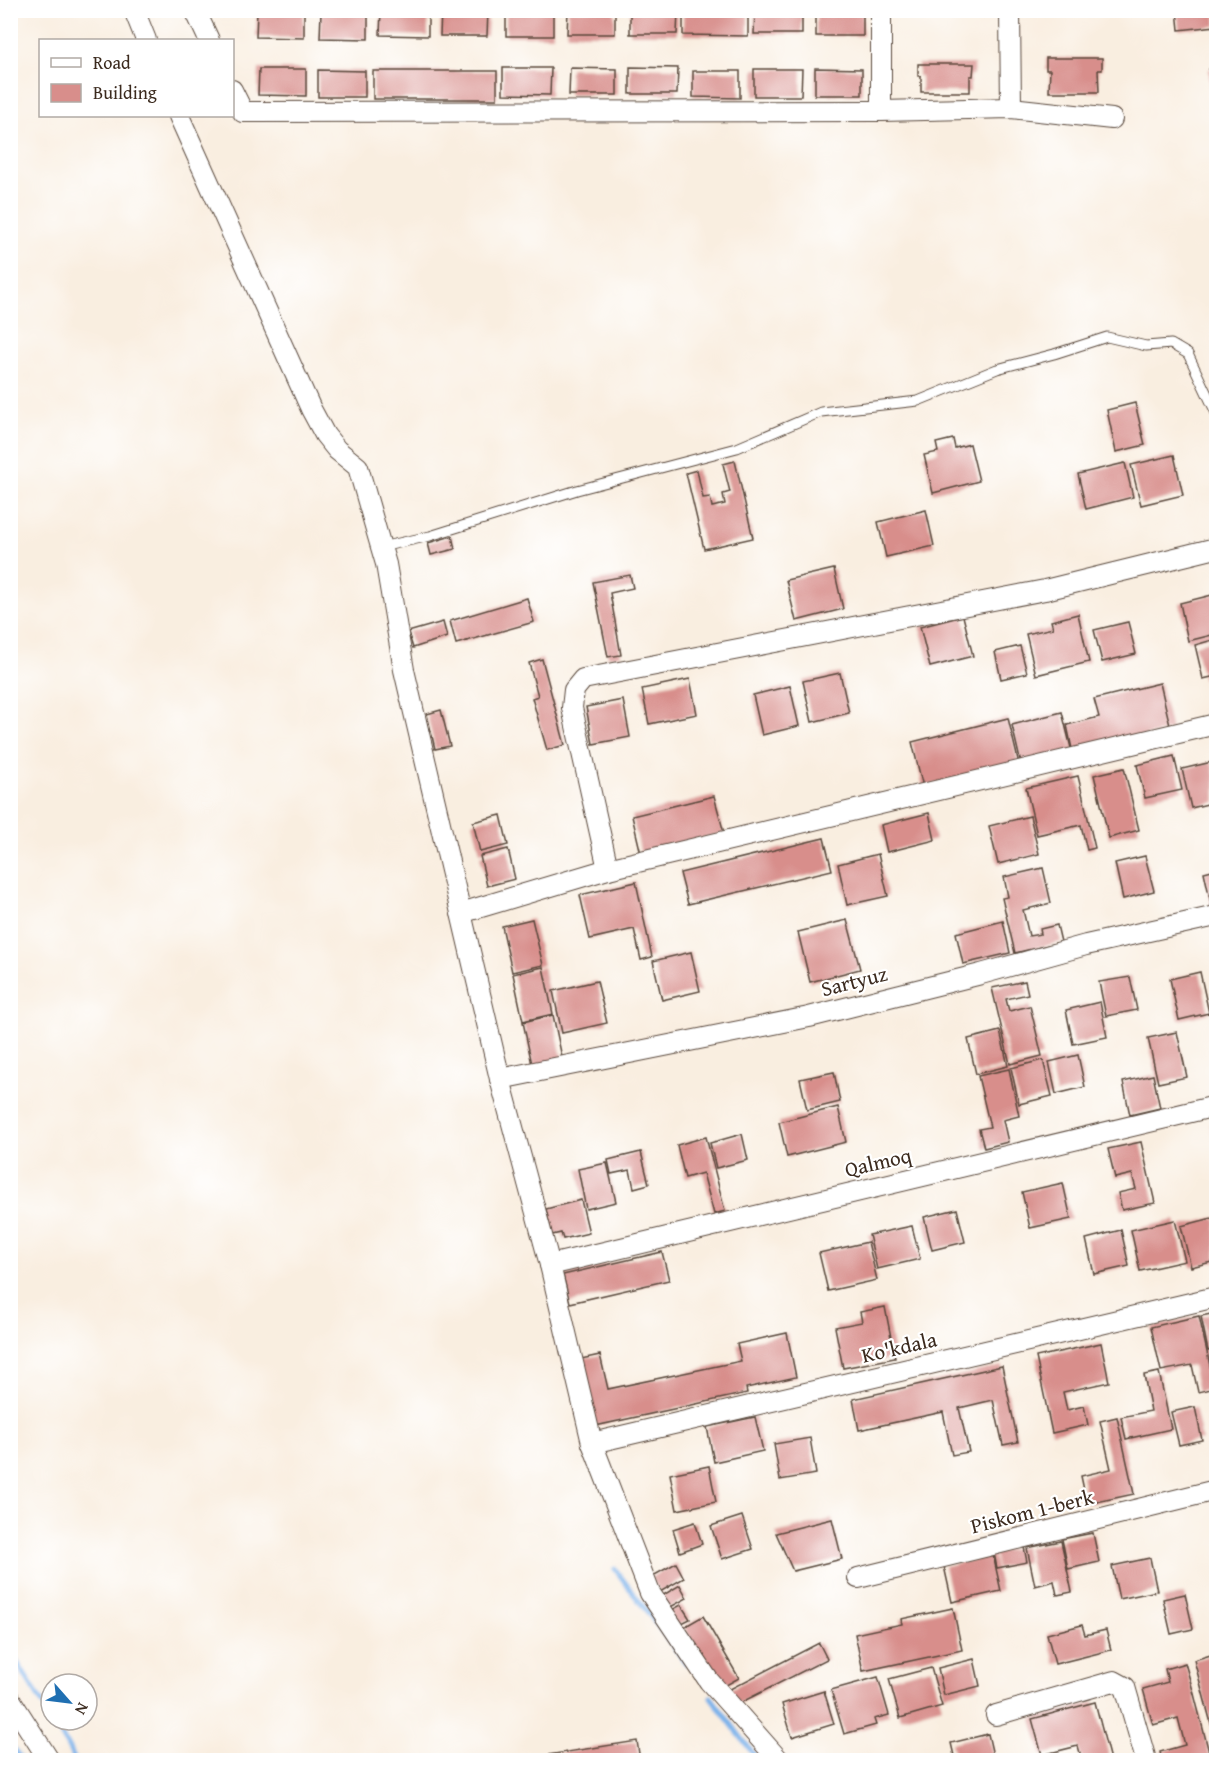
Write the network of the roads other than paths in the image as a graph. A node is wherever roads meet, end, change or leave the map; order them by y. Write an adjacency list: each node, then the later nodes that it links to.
1 (134, 10): 5 (street)
2 (195, 10): 6 (street)
3 (881, 10): 9 (street)
4 (1010, 10): 8 (street)
5 (146, 39)
6 (209, 39)
7 (234, 94): 9 (street)
8 (1011, 108): 9 (street); 11 (street)
9 (881, 111)
10 (179, 117): 13 (street)
11 (1112, 119)
12 (1216, 413): 13 (lane)
13 (381, 547): 17 (street)
14 (1216, 548): 16 (street)
15 (1216, 724): 16 (street)
16 (608, 870): 17 (street)
17 (461, 913): 19 (street)
18 (1216, 916): 19 (street, Sartyuz)
19 (500, 1079): 21 (street)
20 (1216, 1106): 21 (street, Qalmoq)
21 (550, 1265): 23 (street)
22 (1216, 1297): 23 (street, Ko'kdala)
23 (592, 1443): 29 (street)
24 (1216, 1490): 25 (street, Piskom 1-berk)
25 (858, 1578)
26 (10, 1699): 28 (street)
27 (996, 1715): 30 (street)
28 (49, 1761)
29 (779, 1761)
30 (1146, 1761)

